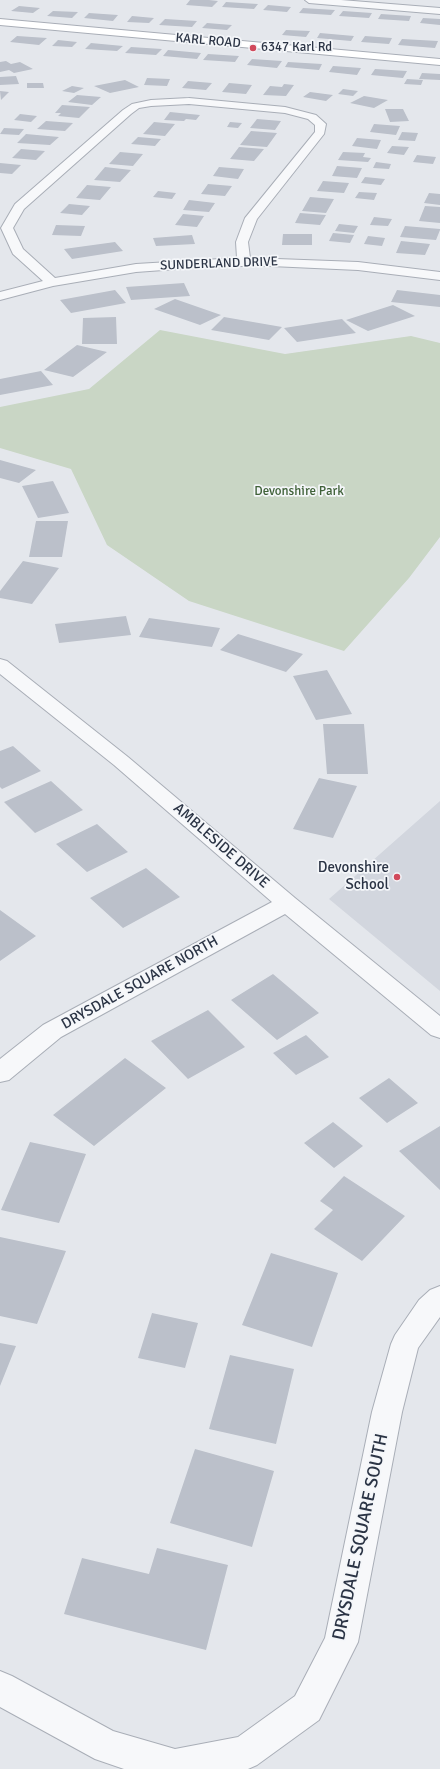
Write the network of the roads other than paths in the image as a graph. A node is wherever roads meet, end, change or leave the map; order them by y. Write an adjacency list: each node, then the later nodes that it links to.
1 (309, 0): 2 (street)
2 (440, 11)
3 (0, 22): 4 (street, KARL ROAD)
4 (440, 62)
5 (244, 262): 6 (street, SUNDERLAND DRIVE); 7 (street, SUNDERLAND DRIVE); 7 (street)
6 (440, 276)
7 (52, 282): 8 (street, SUNDERLAND DRIVE)
8 (0, 296)
9 (0, 665): 10 (street, AMBLESIDE DRIVE)
10 (287, 903): 11 (street, AMBLESIDE DRIVE); 12 (street, DRYSDALE SQUARE NORTH)
11 (440, 1029)
12 (0, 1073)
13 (440, 1298): 14 (street, DRYSDALE SQUARE SOUTH)
14 (0, 1688)

